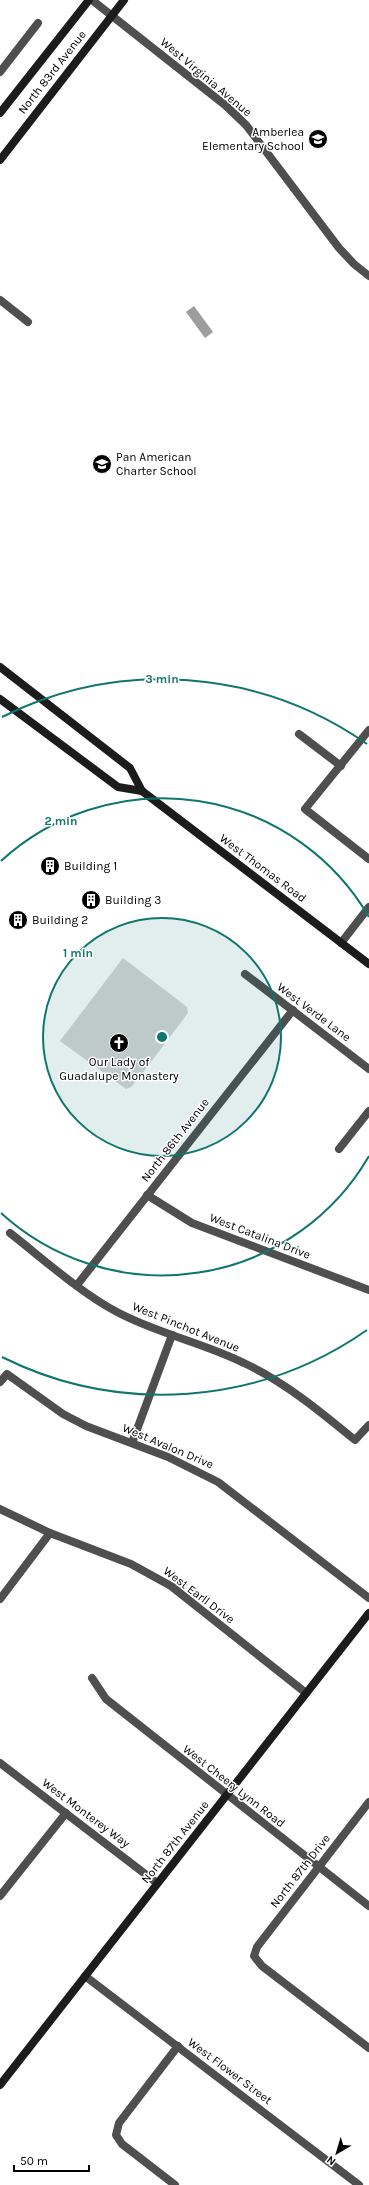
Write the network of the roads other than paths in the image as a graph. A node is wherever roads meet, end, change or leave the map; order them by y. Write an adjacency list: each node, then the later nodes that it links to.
1 (91, 0): 3 (street, West Virginia Avenue); 6 (main road, North 83rd Avenue)
2 (124, 0): 3 (main road, North 83rd Avenue)
3 (112, 16): 7 (main road, North 83rd Avenue); 8 (street, West Virginia Avenue)
4 (38, 23): 5 (street)
5 (0, 72)
6 (0, 113)
7 (0, 160)
8 (369, 276)
9 (0, 300): 10 (street)
10 (28, 322)
11 (0, 667): 16 (main road, West Thomas Road)
12 (0, 699): 16 (main road, West Thomas Road)
13 (369, 730): 15 (street)
14 (299, 734): 15 (street)
15 (341, 766): 17 (street)
16 (142, 791): 19 (main road, West Thomas Road)
17 (369, 858)
18 (369, 907): 19 (street)
19 (341, 943): 20 (main road, West Thomas Road)
20 (369, 964)
21 (245, 974): 22 (street, West Verde Lane)
22 (293, 1010): 23 (street, West Verde Lane); 26 (street, North 86th Avenue)
23 (369, 1069)
24 (369, 1111): 25 (street)
25 (339, 1149)
26 (148, 1195): 28 (street, North 86th Avenue); 29 (street, West Catalina Drive)
27 (10, 1233): 28 (street, West Pinchot Avenue)
28 (77, 1285): 30 (street, West Pinchot Avenue)
29 (369, 1290)
30 (172, 1335): 32 (street, West Pinchot Avenue); 33 (street)
31 (0, 1382): 33 (street, West Avalon Drive)
32 (369, 1424)
33 (132, 1443): 36 (street, West Avalon Drive)
34 (0, 1508): 35 (street, West Earll Drive)
35 (50, 1533): 37 (street); 40 (street, West Earll Drive)
36 (369, 1598)
37 (0, 1599)
38 (369, 1613): 40 (main road, North 87th Avenue)
39 (92, 1678): 42 (street, West Cheery Lynn Road)
40 (306, 1693): 42 (main road, North 87th Avenue)
41 (0, 1763): 44 (street, West Monterey Way)
42 (227, 1796): 45 (street, West Cheery Lynn Road); 46 (main road, North 87th Avenue)
43 (369, 1802): 45 (street, North 87th Drive)
44 (66, 1813): 46 (street, West Monterey Way); 47 (street)
45 (319, 1867): 48 (street, West Cheery Lynn Road); 51 (street, North 87th Drive)
46 (157, 1883): 49 (main road, North 87th Avenue)
47 (0, 1896)
48 (369, 1906)
49 (85, 1976): 50 (street, West Flower Street); 52 (main road, North 87th Avenue)
50 (178, 2046): 53 (street); 54 (street, West Flower Street)
51 (369, 2048)
52 (0, 2084)
53 (175, 2185)
54 (359, 2185)

